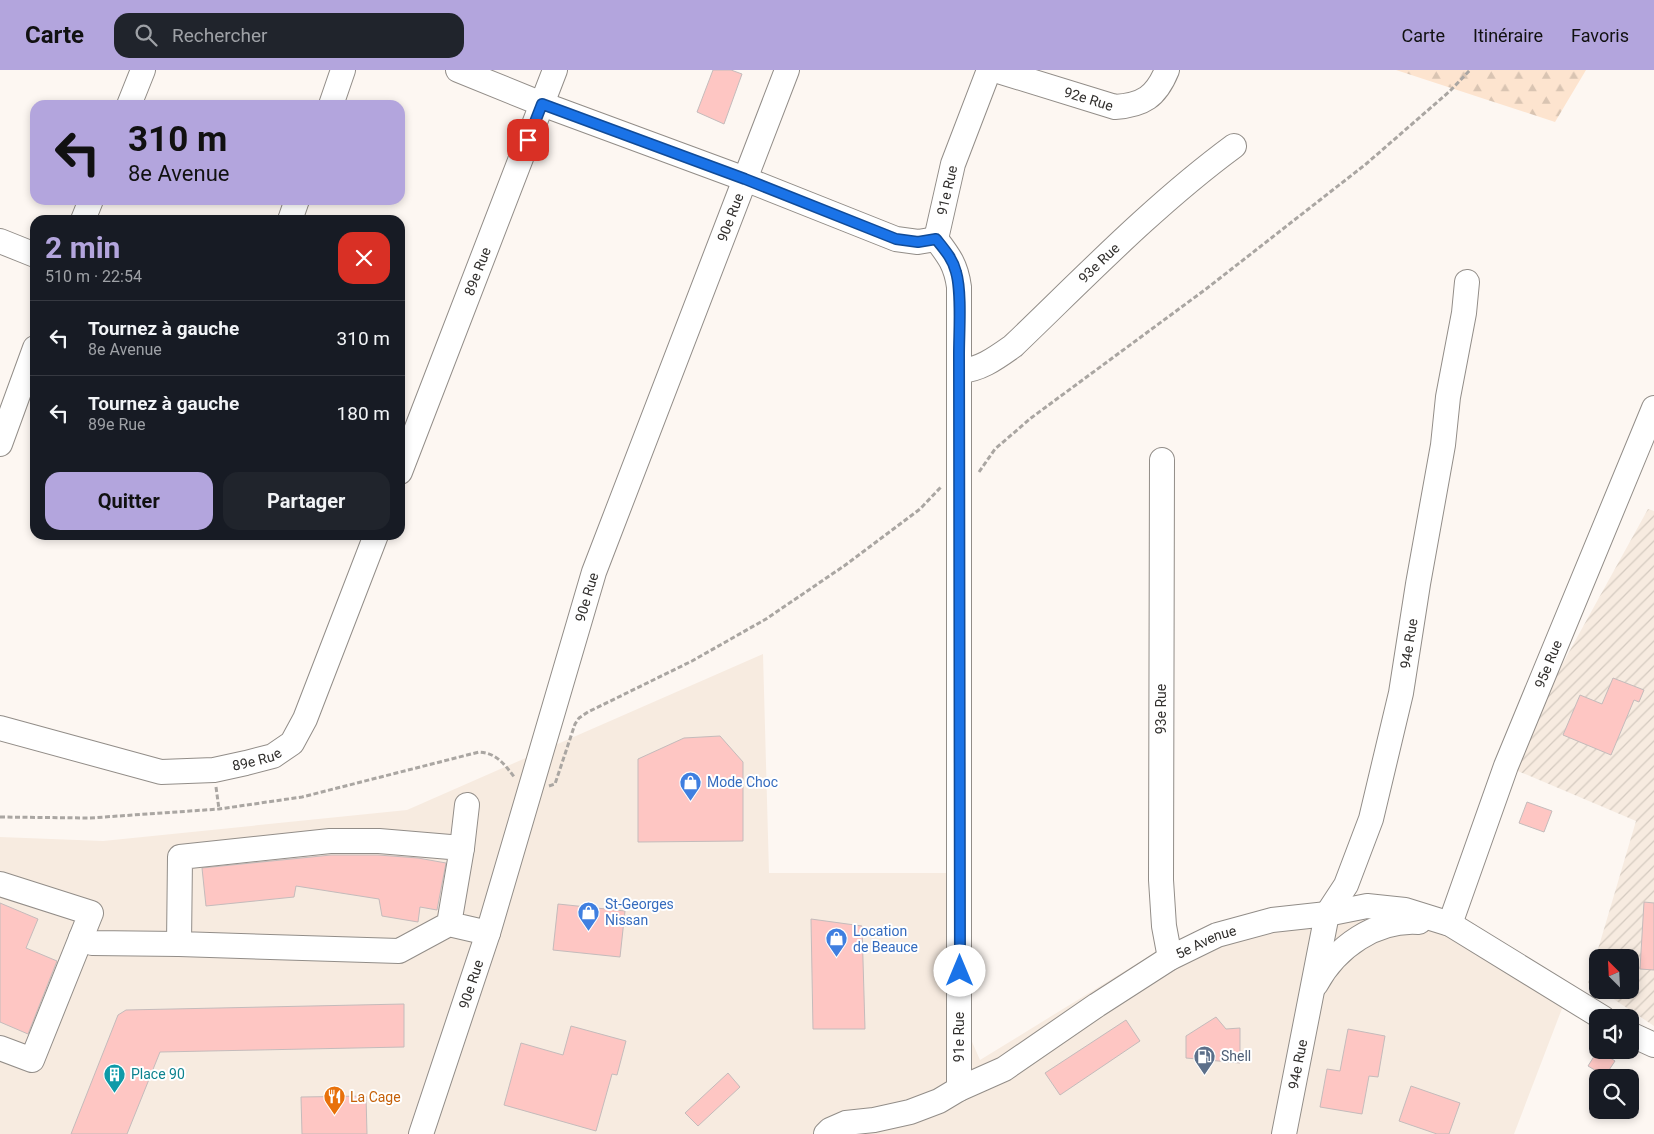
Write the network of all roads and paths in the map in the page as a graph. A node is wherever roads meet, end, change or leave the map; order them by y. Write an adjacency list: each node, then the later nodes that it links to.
1 (143, 70): 10 (street)
2 (343, 70): 11 (street)
3 (458, 70): 12 (street)
4 (555, 70): 12 (street, 89e Rue)
5 (787, 70): 14 (street, 90e Rue)
6 (989, 70): 15 (street, 91e Rue)
7 (995, 70): 8 (street, 92e Rue)
8 (1167, 70)
9 (1470, 70): 25 (path)
10 (131, 100)
11 (333, 100)
12 (542, 104): 14 (street); 23 (street, 89e Rue)
13 (1234, 146): 20 (street, 93e Rue)
14 (745, 179): 15 (street); 38 (street, 90e Rue)
15 (936, 239): 20 (street, 91e Rue)
16 (0, 241): 17 (street)
17 (30, 253)
18 (1467, 282): 35 (street, 94e Rue)
19 (30, 362): 22 (street)
20 (960, 371): 47 (street, 91e Rue)
21 (1654, 408): 37 (street, 95e Rue)
22 (0, 444)
23 (405, 459)
24 (1162, 460): 41 (street, 93e Rue)
25 (975, 476)
26 (948, 484): 30 (path)
27 (374, 540): 28 (street, 89e Rue)
28 (0, 728)
29 (518, 781): 32 (path)
30 (544, 785)
31 (467, 805): 33 (street)
32 (0, 817)
33 (462, 848): 36 (street); 40 (street)
34 (0, 884): 39 (street)
35 (1327, 914): 37 (street, 5e Avenue); 41 (street, 5e Avenue); 42 (street, 94e Rue)
36 (449, 924): 38 (street); 40 (street)
37 (1450, 924): 42 (street, 94e Rue); 43 (street, 5e Avenue)
38 (488, 933): 48 (street, 90e Rue)
39 (81, 938): 40 (street); 46 (street)
40 (178, 944)
41 (1170, 958): 47 (street, 5e Avenue)
42 (1310, 993): 50 (street, 94e Rue)
43 (1589, 1009)
44 (1639, 1038): 45 (street)
45 (1654, 1045)
46 (0, 1048)
47 (959, 1089): 49 (street, 5e Avenue)
48 (421, 1134)
49 (826, 1134)
50 (1284, 1134)

